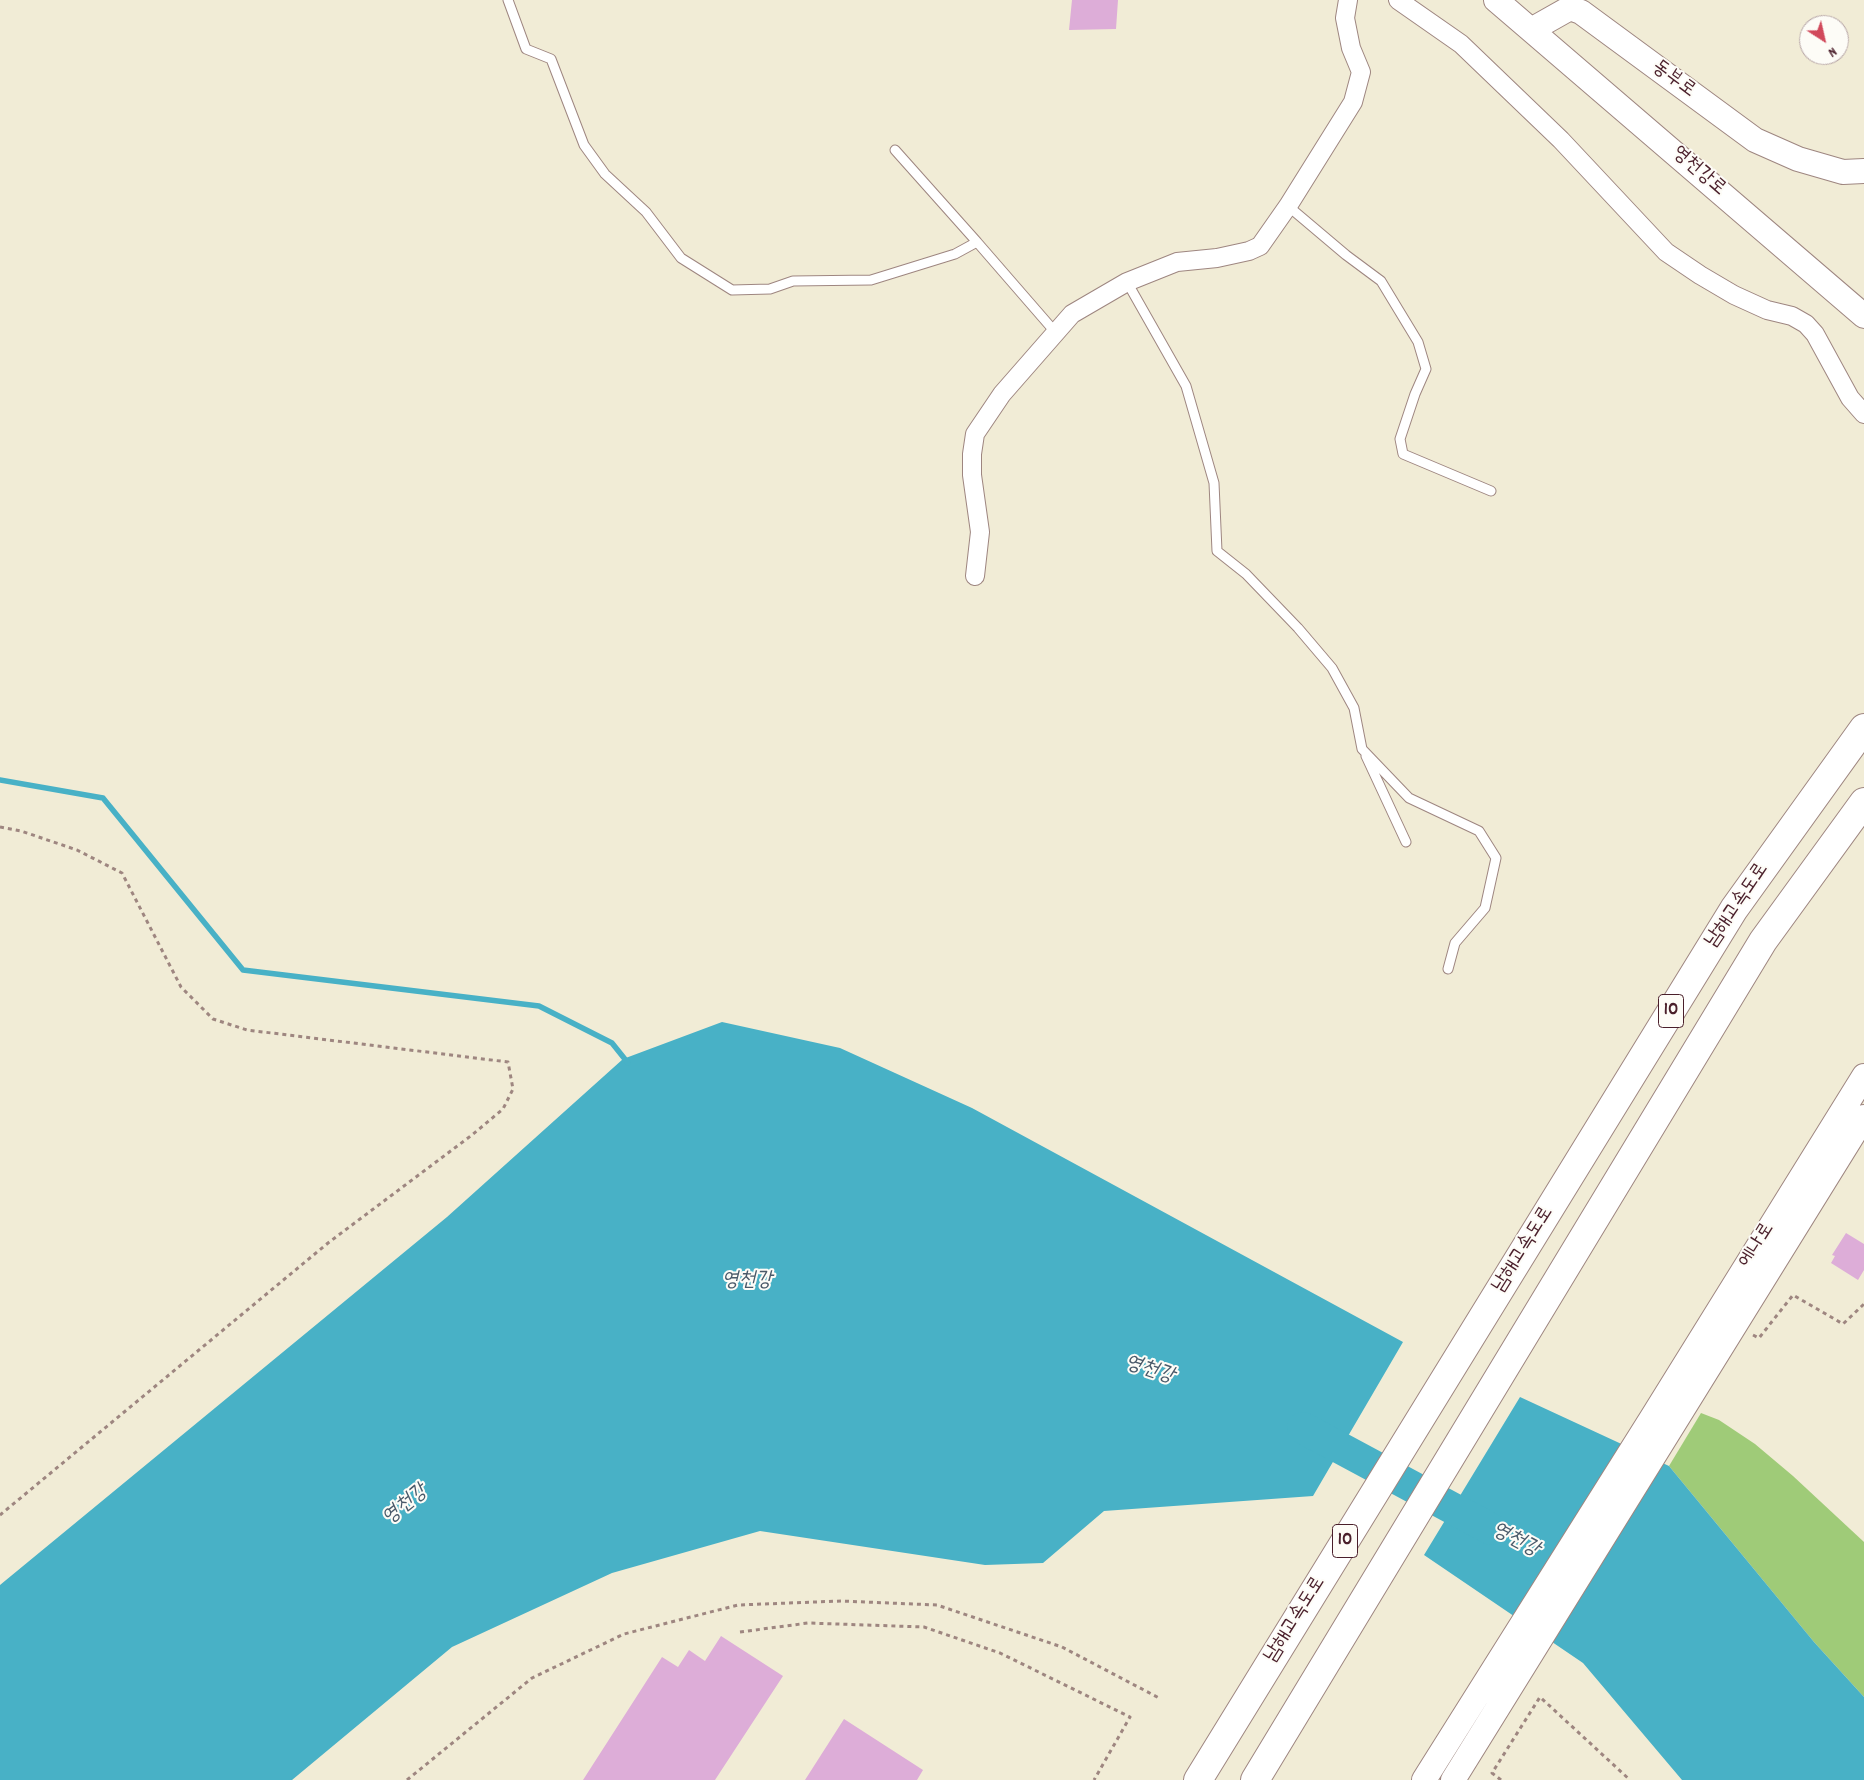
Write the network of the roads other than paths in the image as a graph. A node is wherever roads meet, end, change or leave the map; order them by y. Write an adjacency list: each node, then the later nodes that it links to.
1 (508, 0): 9 (lane)
2 (1348, 0): 8 (street)
3 (1398, 0): 13 (street)
4 (1496, 0): 5 (street)
5 (1531, 30): 7 (street, 동부로); 11 (street, 영천강로)
6 (895, 150): 9 (lane)
7 (1864, 171)
8 (1288, 206): 10 (street); 14 (lane)
9 (977, 242): 12 (lane)
10 (1126, 282): 12 (street); 17 (lane)
11 (1864, 316)
12 (1056, 333): 15 (street)
13 (1864, 414)
14 (1491, 491)
15 (975, 576)
16 (1864, 728): 24 (highway, 남해고속도로 / 10)
17 (1362, 749): 19 (lane); 20 (lane)
18 (1864, 802): 25 (highway, 남해고속도로 / 10)
19 (1406, 842)
20 (1448, 969)
21 (1864, 1076): 23 (street, 에나로)
22 (1864, 1118): 23 (street, 에나로)
23 (1662, 1422): 26 (street); 27 (street)
24 (1198, 1780)
25 (1255, 1780)
26 (1424, 1780)
27 (1453, 1780)

